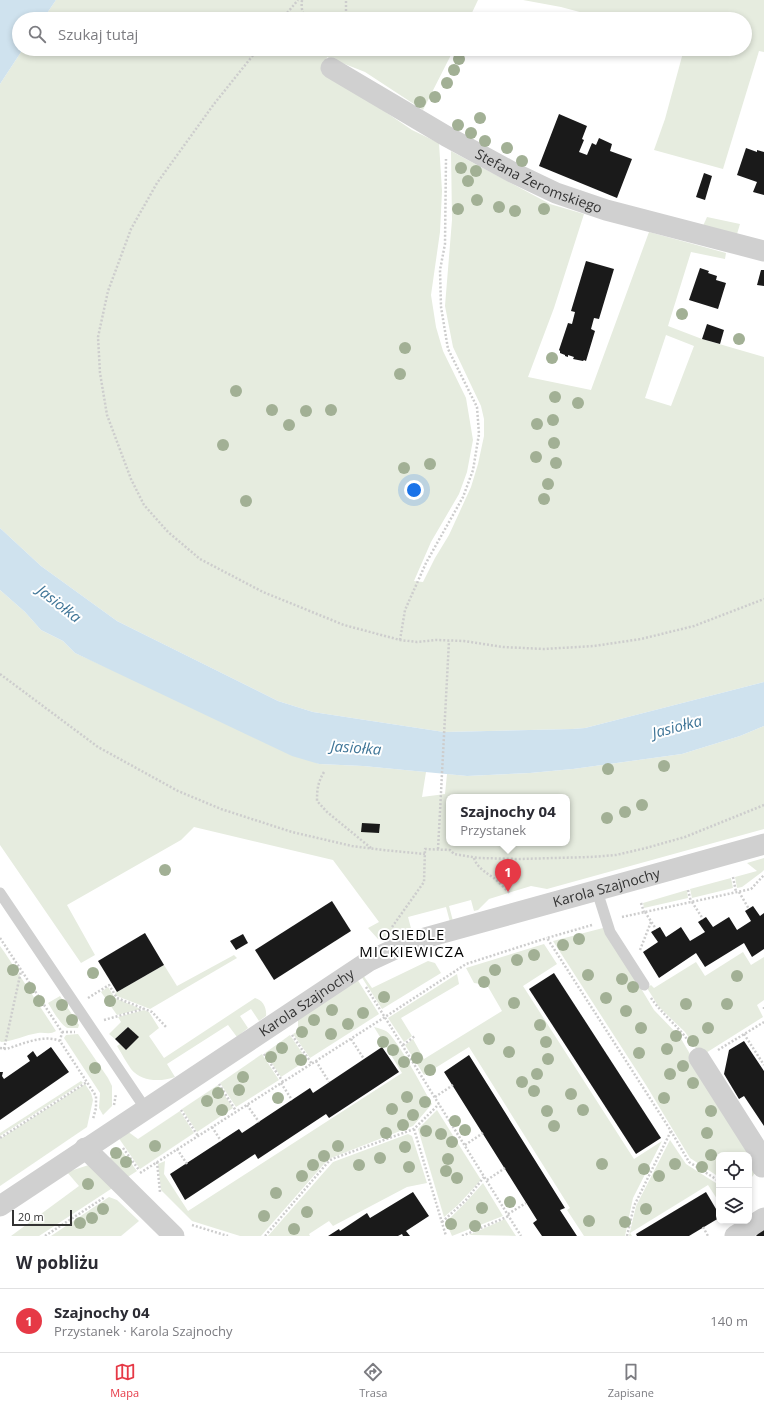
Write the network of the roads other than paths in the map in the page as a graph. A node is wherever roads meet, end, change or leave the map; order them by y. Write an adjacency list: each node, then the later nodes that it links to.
1 (331, 68): 2 (street, Stefana Żeromskiego)
2 (764, 252)
3 (764, 844): 4 (street, Karola Szajnochy)
4 (597, 891): 6 (lane); 8 (street, Karola Szajnochy)
5 (0, 893): 8 (lane)
6 (644, 985)
7 (700, 1059): 10 (street)
8 (145, 1108): 9 (street, Karola Szajnochy)
9 (85, 1148): 11 (street, Karola Szajnochy); 13 (street)
10 (762, 1160)
11 (0, 1206)
12 (764, 1218): 14 (street)
13 (182, 1230)
14 (735, 1236)

